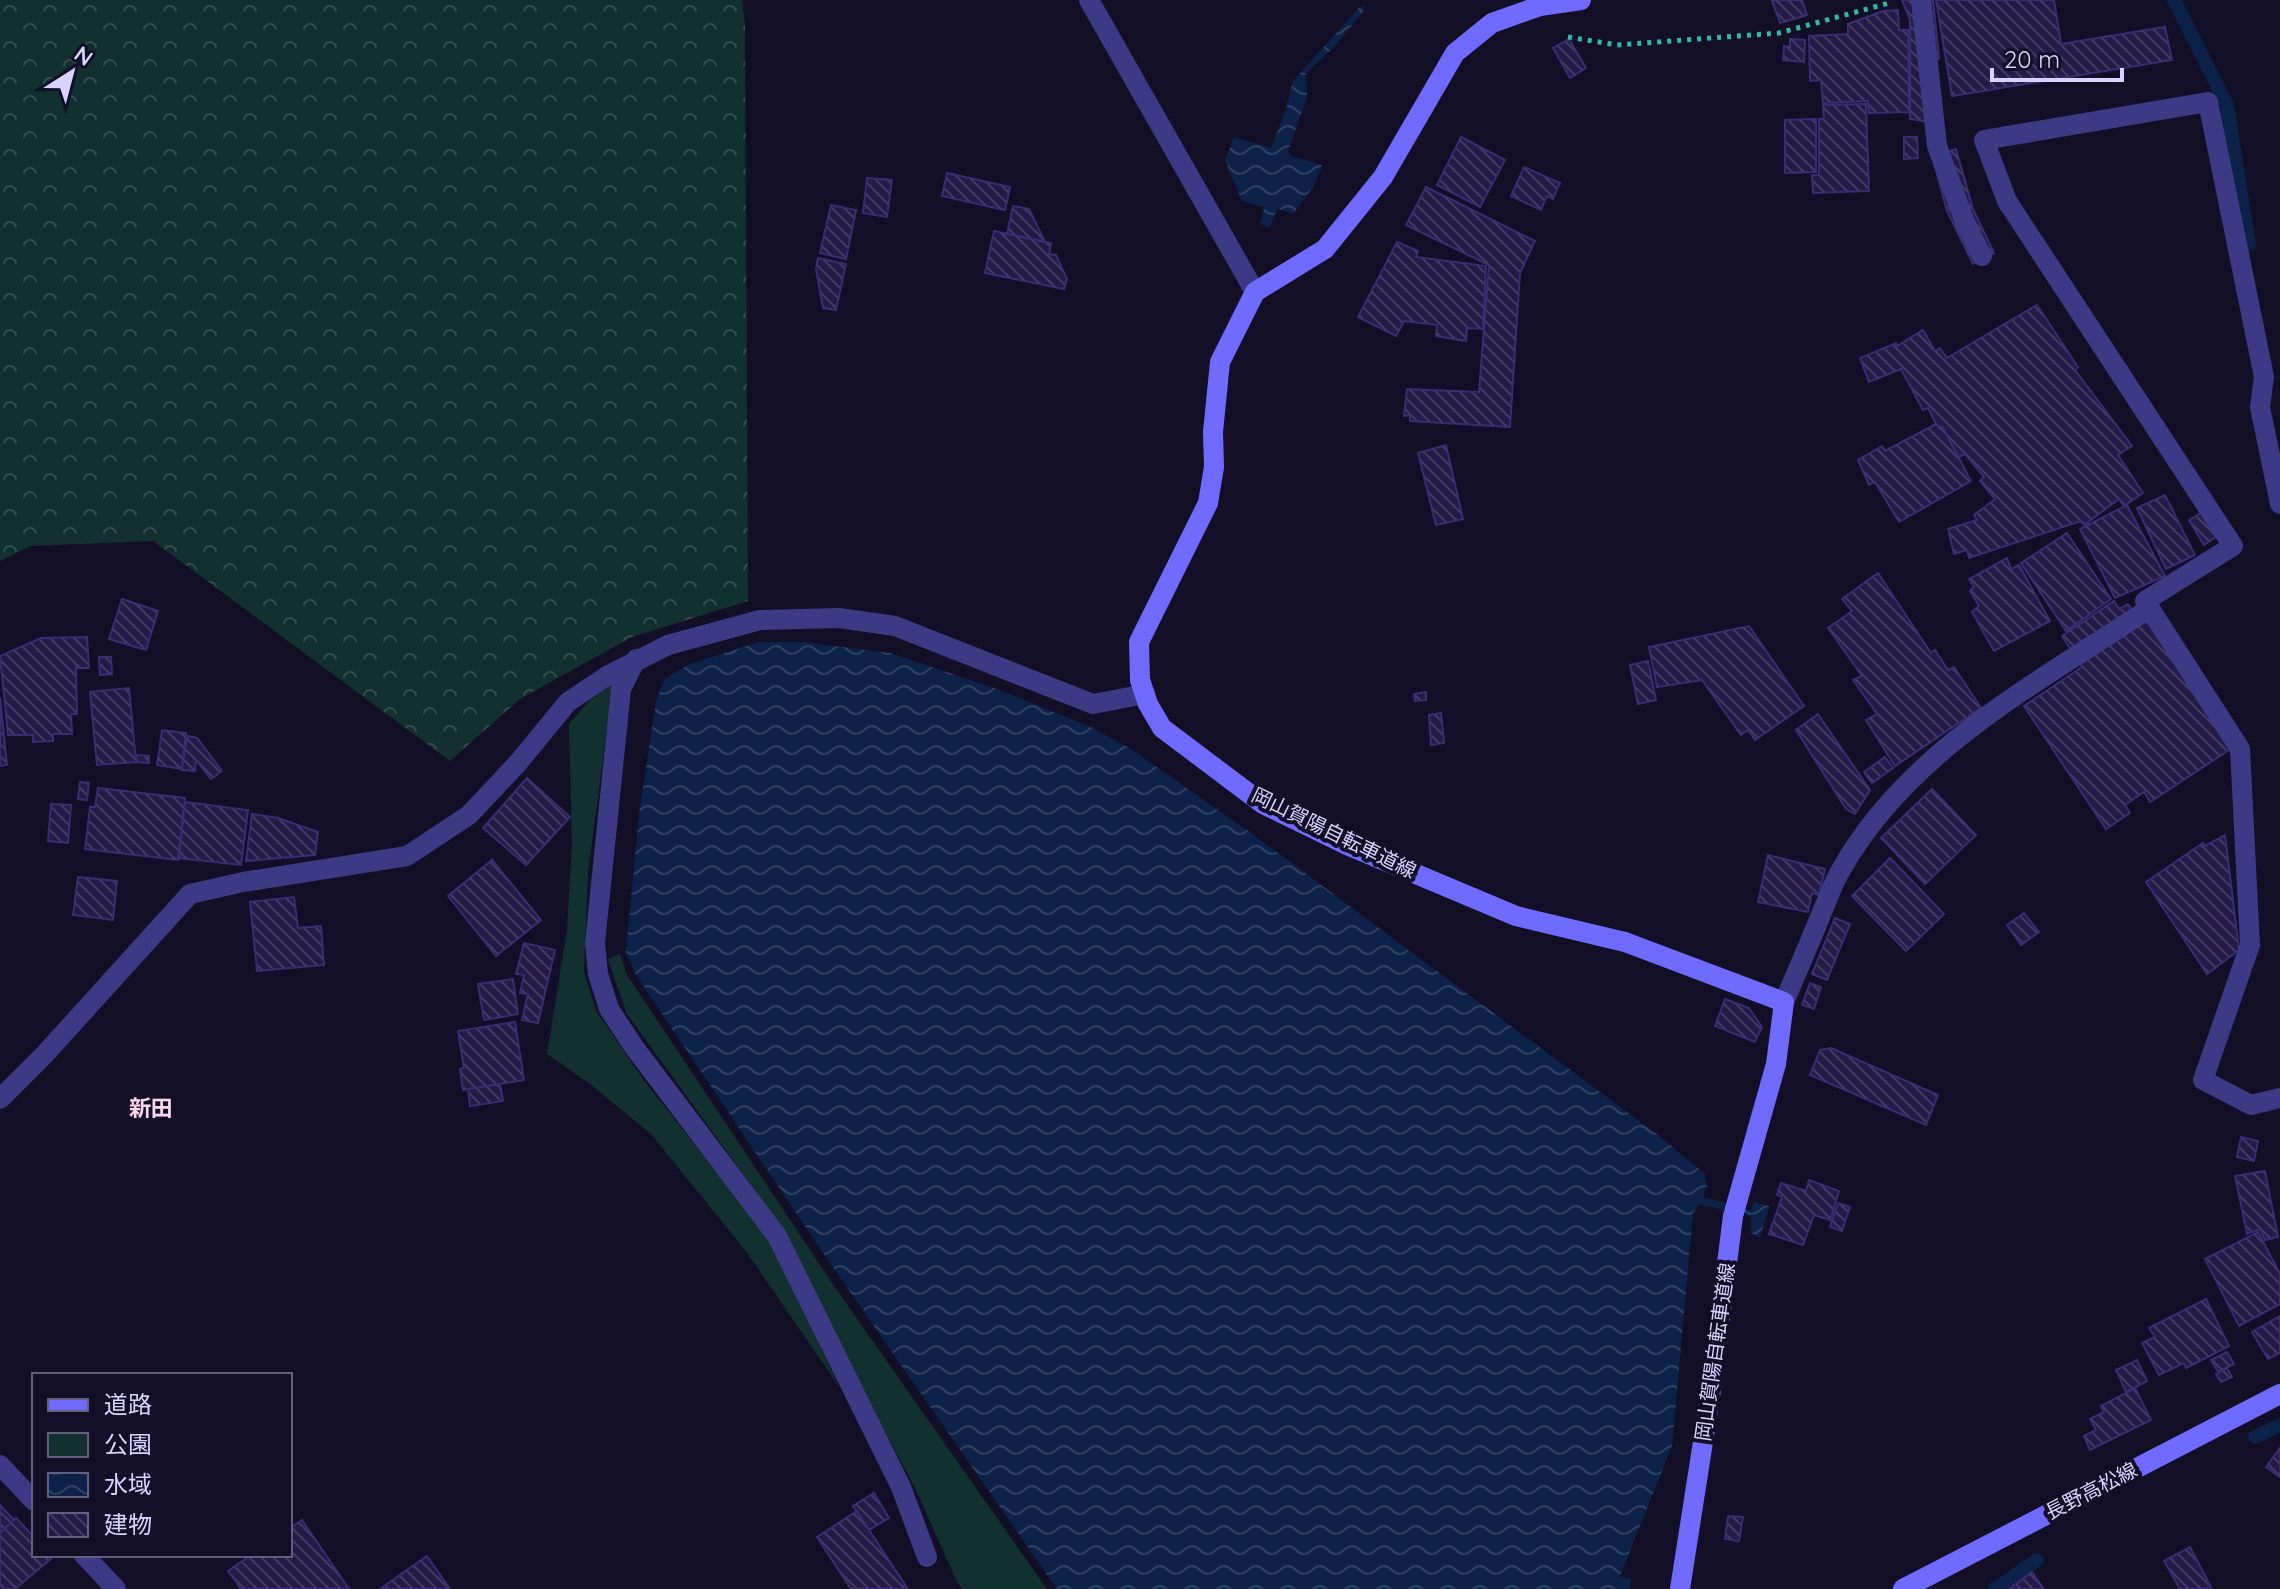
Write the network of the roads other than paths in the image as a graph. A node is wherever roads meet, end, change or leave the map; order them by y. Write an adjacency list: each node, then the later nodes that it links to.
1 (1089, 0): 5 (street)
2 (1581, 0): 5 (main road)
3 (1921, 0): 4 (street)
4 (1982, 256)
5 (1255, 292): 9 (main road, 岡山賀陽自転車道線)
6 (2280, 504): 7 (street)
7 (2150, 608): 10 (street); 11 (street)
8 (636, 659): 9 (street); 12 (street); 17 (street)
9 (1145, 694): 10 (main road, 岡山賀陽自転車道線)
10 (1784, 1002): 18 (main road, 岡山賀陽自転車道線)
11 (2280, 1098)
12 (0, 1099)
13 (2280, 1394): 20 (main road, 長野高松線)
14 (0, 1465): 15 (street)
15 (32, 1499)
16 (86, 1557): 19 (street)
17 (927, 1557)
18 (1681, 1587)
19 (116, 1589)
20 (1903, 1589)

